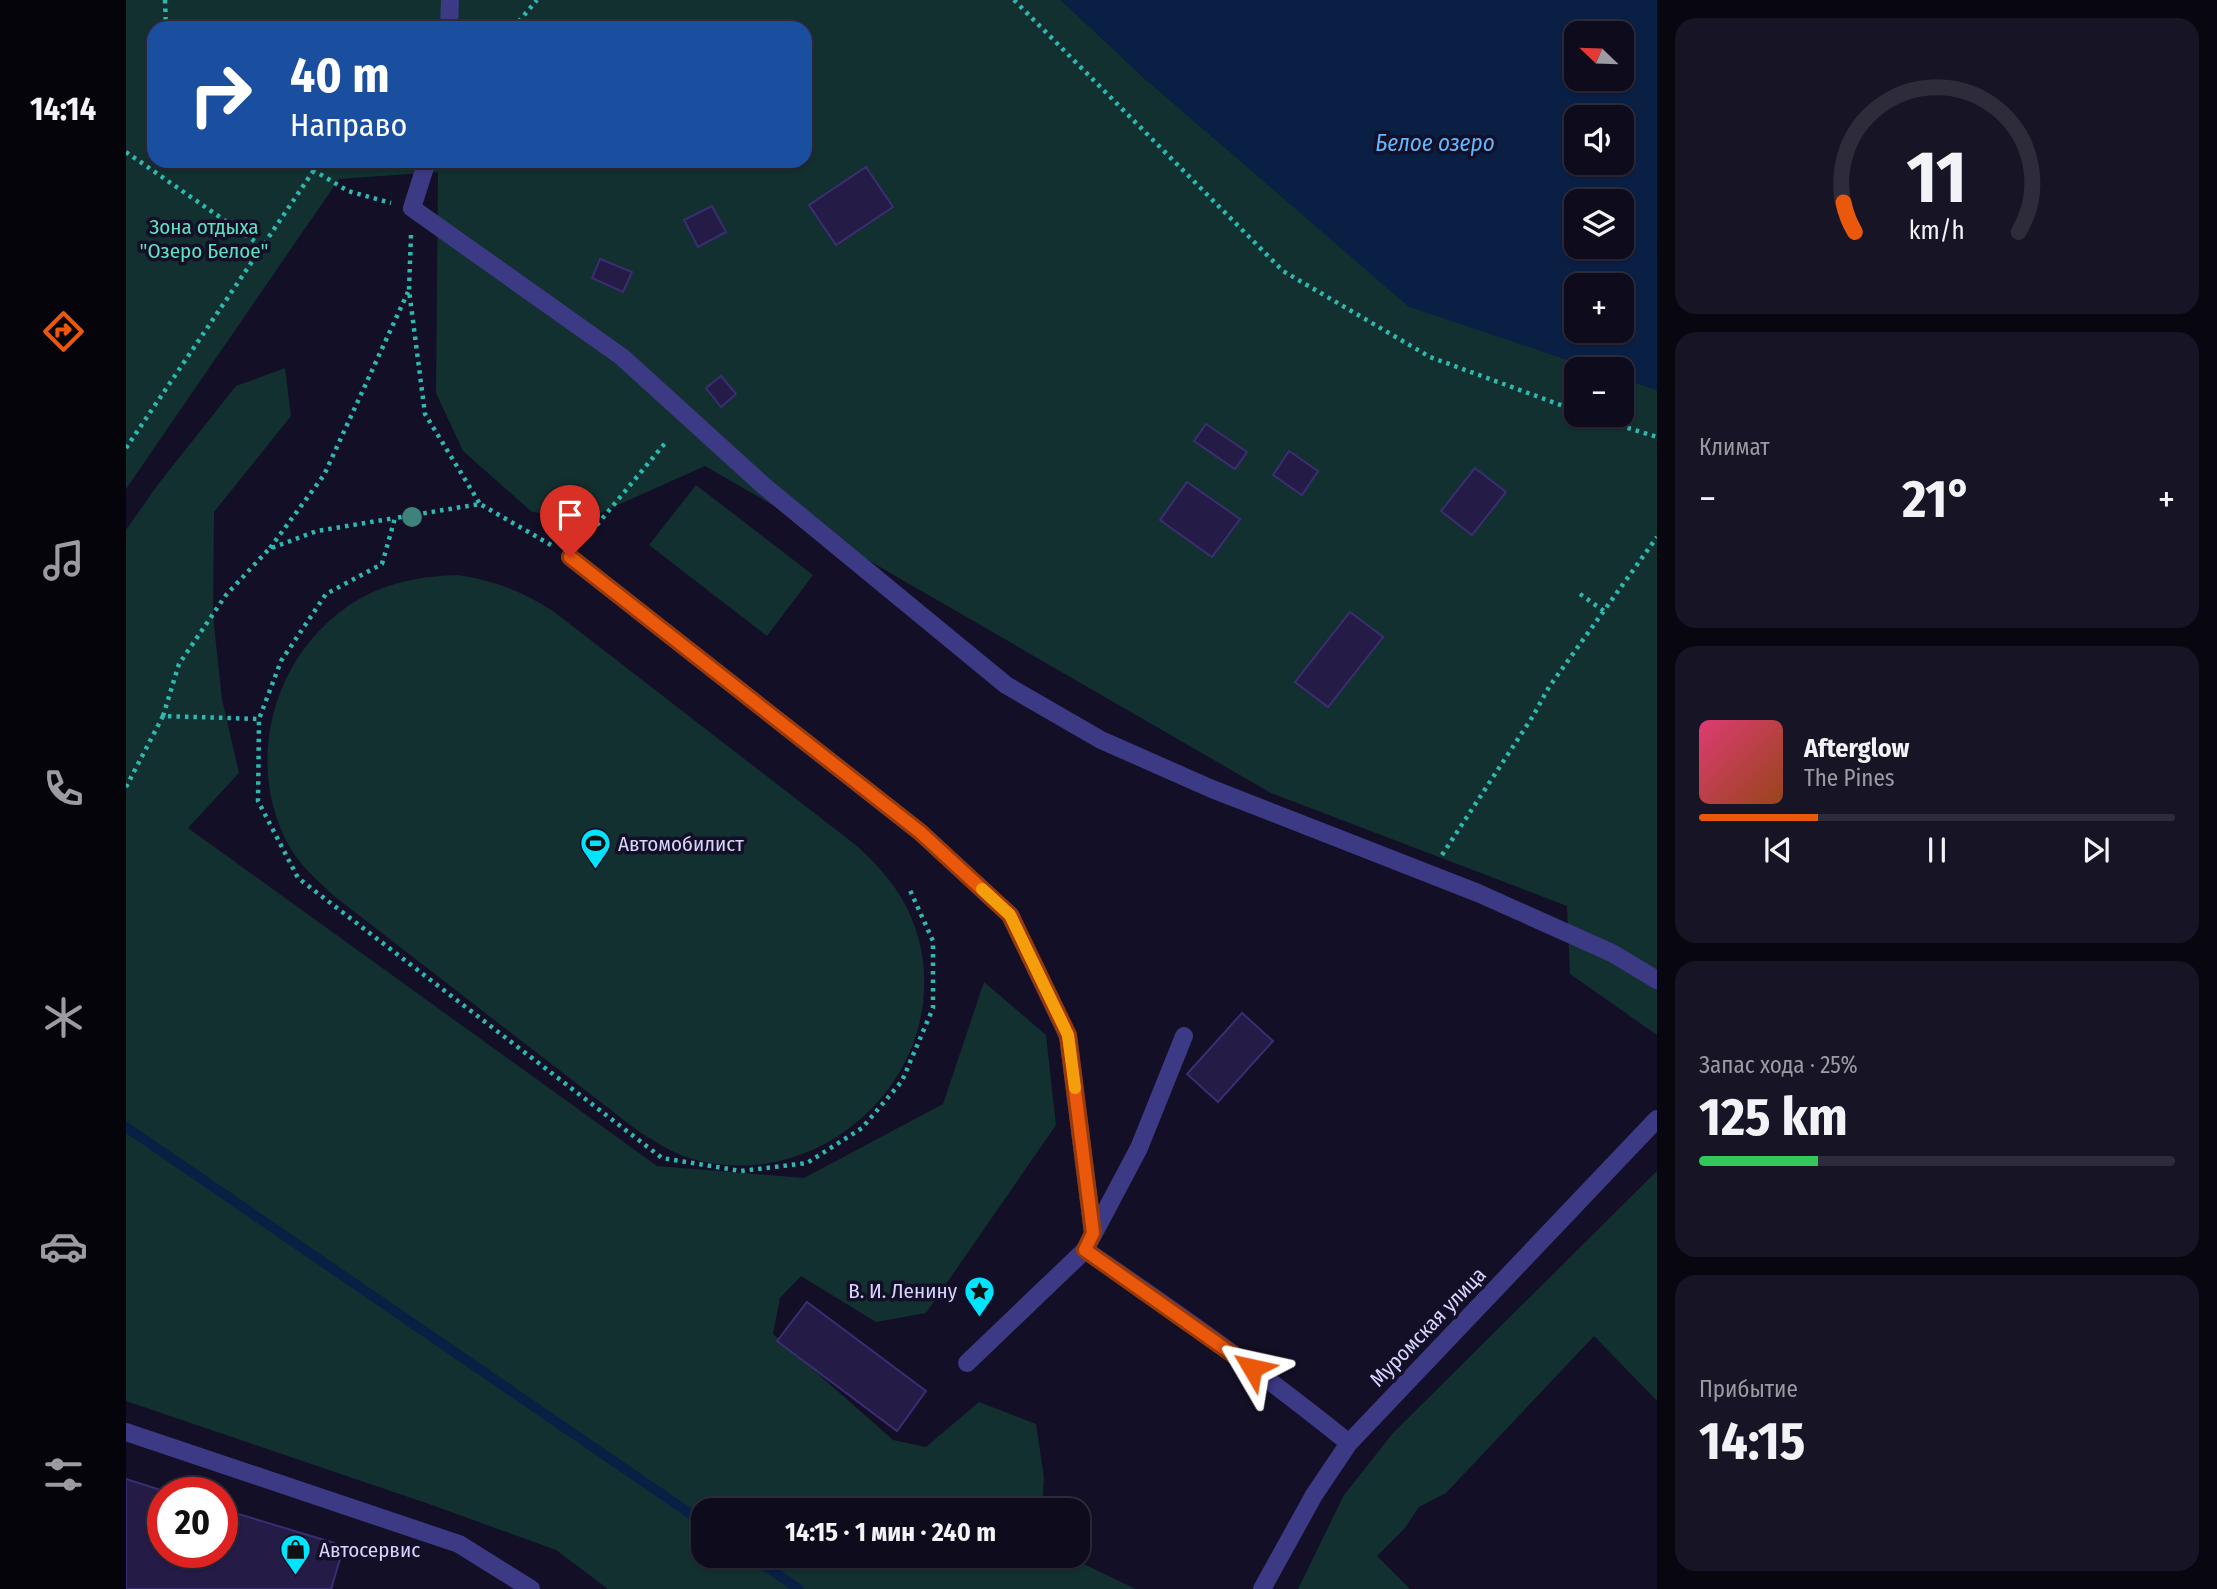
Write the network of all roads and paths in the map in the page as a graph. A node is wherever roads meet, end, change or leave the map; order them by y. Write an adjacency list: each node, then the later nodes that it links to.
1 (165, 0): 5 (path)
2 (450, 0): 6 (street)
3 (537, 0): 7 (path)
4 (1014, 0): 17 (path)
5 (166, 21)
6 (449, 21)
7 (519, 21)
8 (126, 152): 9 (path)
9 (147, 167)
10 (149, 168): 15 (path)
11 (310, 168): 13 (path)
12 (425, 168): 14 (street)
13 (314, 170): 14 (path); 15 (path)
14 (412, 208): 16 (path); 32 (street)
15 (263, 247): 21 (path)
16 (409, 290): 22 (path); 25 (path)
17 (1564, 406)
18 (1625, 427): 19 (path)
19 (1657, 437)
20 (666, 442): 26 (path)
21 (126, 448)
22 (480, 504): 23 (path); 26 (path)
23 (395, 517): 25 (path); 30 (path)
24 (1657, 537): 28 (path)
25 (270, 549): 29 (path)
26 (570, 557): 37 (street)
27 (1580, 594): 28 (path)
28 (1604, 611): 32 (path)
29 (163, 716): 30 (path); 31 (path)
30 (259, 719): 33 (path)
31 (126, 787)
32 (1430, 873): 34 (street)
33 (909, 888)
34 (1657, 980)
35 (1184, 1036): 37 (street)
36 (1657, 1119): 41 (street, Муромская улица)
37 (1093, 1233): 38 (street)
38 (1085, 1250): 39 (street); 41 (street)
39 (967, 1363)
40 (126, 1432): 42 (street)
41 (1349, 1443): 43 (street, Муромская улица)
42 (531, 1589)
43 (1262, 1589)

